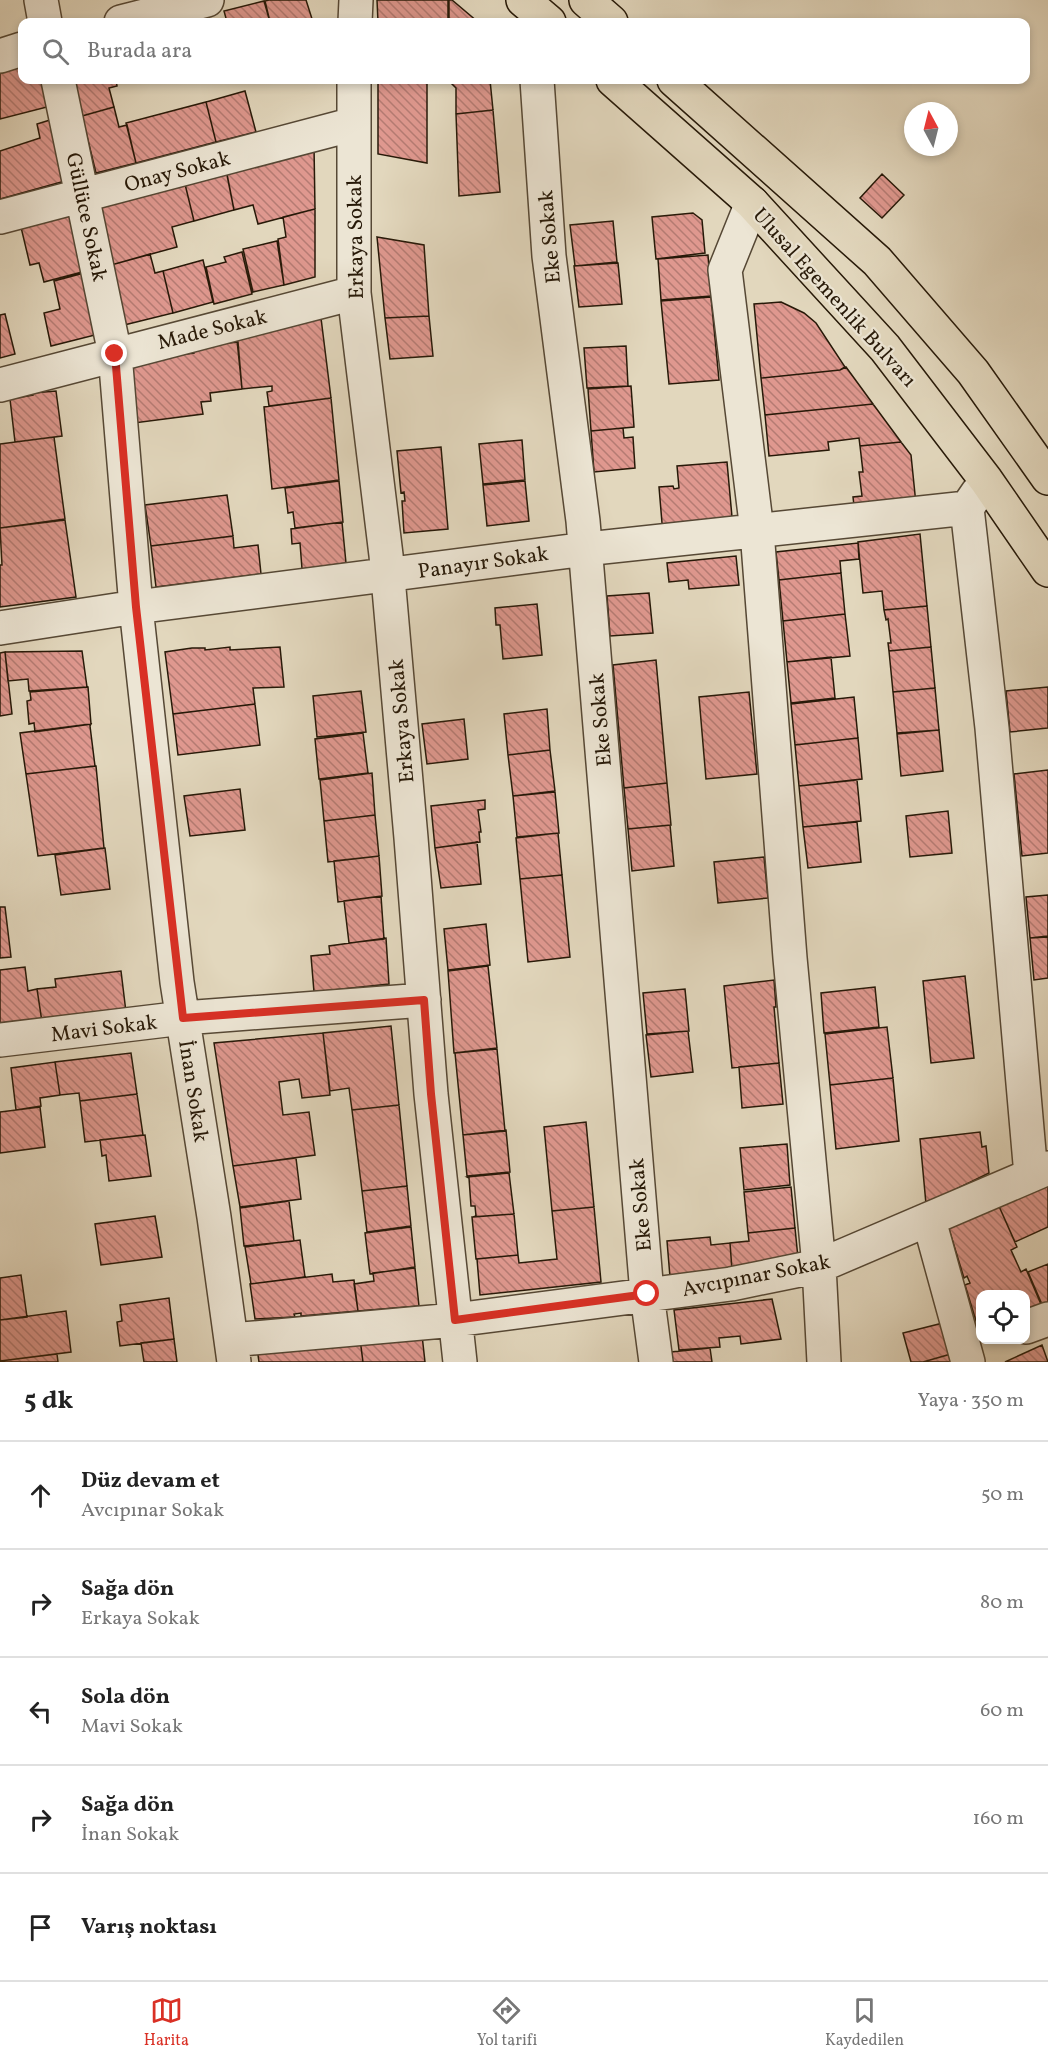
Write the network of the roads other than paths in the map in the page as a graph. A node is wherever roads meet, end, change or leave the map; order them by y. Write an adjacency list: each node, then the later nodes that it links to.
1 (41, 0): 5 (street)
2 (207, 0): 6 (street)
3 (356, 0): 7 (street)
4 (586, 0): 8 (main road)
5 (44, 18)
6 (137, 18)
7 (355, 18)
8 (606, 18)
9 (18, 50): 10 (street)
10 (0, 56)
11 (59, 84): 17 (street, Güllüce Sokak)
12 (354, 84): 16 (street, Erkaya Sokak)
13 (537, 84): 27 (street, Eke Sokak)
14 (618, 84): 18 (main road, Ulusal Egemenlik Bulvarı)
15 (678, 84): 23 (main road, Ulusal Egemenlik Bulvarı)
16 (354, 124): 17 (street, Onay Sokak); 20 (street, Erkaya Sokak)
17 (82, 196): 19 (street, Onay Sokak); 21 (street, Güllüce Sokak)
18 (752, 203): 24 (main road, Ulusal Egemenlik Bulvarı); 26 (street)
19 (0, 217)
20 (354, 293): 21 (street, Made Sokak); 29 (street, Erkaya Sokak)
21 (115, 354): 22 (street, Made Sokak); 30 (street, İnan Sokak)
22 (0, 385)
23 (1048, 478)
24 (986, 480): 25 (street); 28 (main road, Ulusal Egemenlik Bulvarı)
25 (967, 508): 26 (street, Panayır Sokak); 35 (street)
26 (757, 531): 27 (street, Panayır Sokak); 37 (street)
27 (585, 549): 29 (street, Panayır Sokak); 38 (street, Eke Sokak)
28 (1048, 570)
29 (388, 575): 30 (street, Panayır Sokak); 32 (street, Erkaya Sokak)
30 (136, 607): 31 (street, Panayır Sokak); 33 (street, İnan Sokak)
31 (0, 628)
32 (424, 1000): 33 (street, Mavi Sokak); 40 (street, Erkaya Sokak)
33 (183, 1018): 34 (street, Mavi Sokak); 43 (street, İnan Sokak)
34 (0, 1040)
35 (1040, 1171): 36 (street, Avcıpınar Sokak)
36 (929, 1220): 37 (street, Avcıpınar Sokak); 42 (street)
37 (819, 1266): 38 (street, Avcıpınar Sokak); 46 (street)
38 (647, 1294): 40 (street, Avcıpınar Sokak); 45 (street, Eke Sokak)
39 (1048, 1319): 41 (street)
40 (455, 1320): 43 (street, Avcıpınar Sokak); 44 (street, Erkaya Sokak)
41 (1030, 1326)
42 (974, 1350)
43 (233, 1351)
44 (460, 1362)
45 (656, 1362)
46 (824, 1362)

